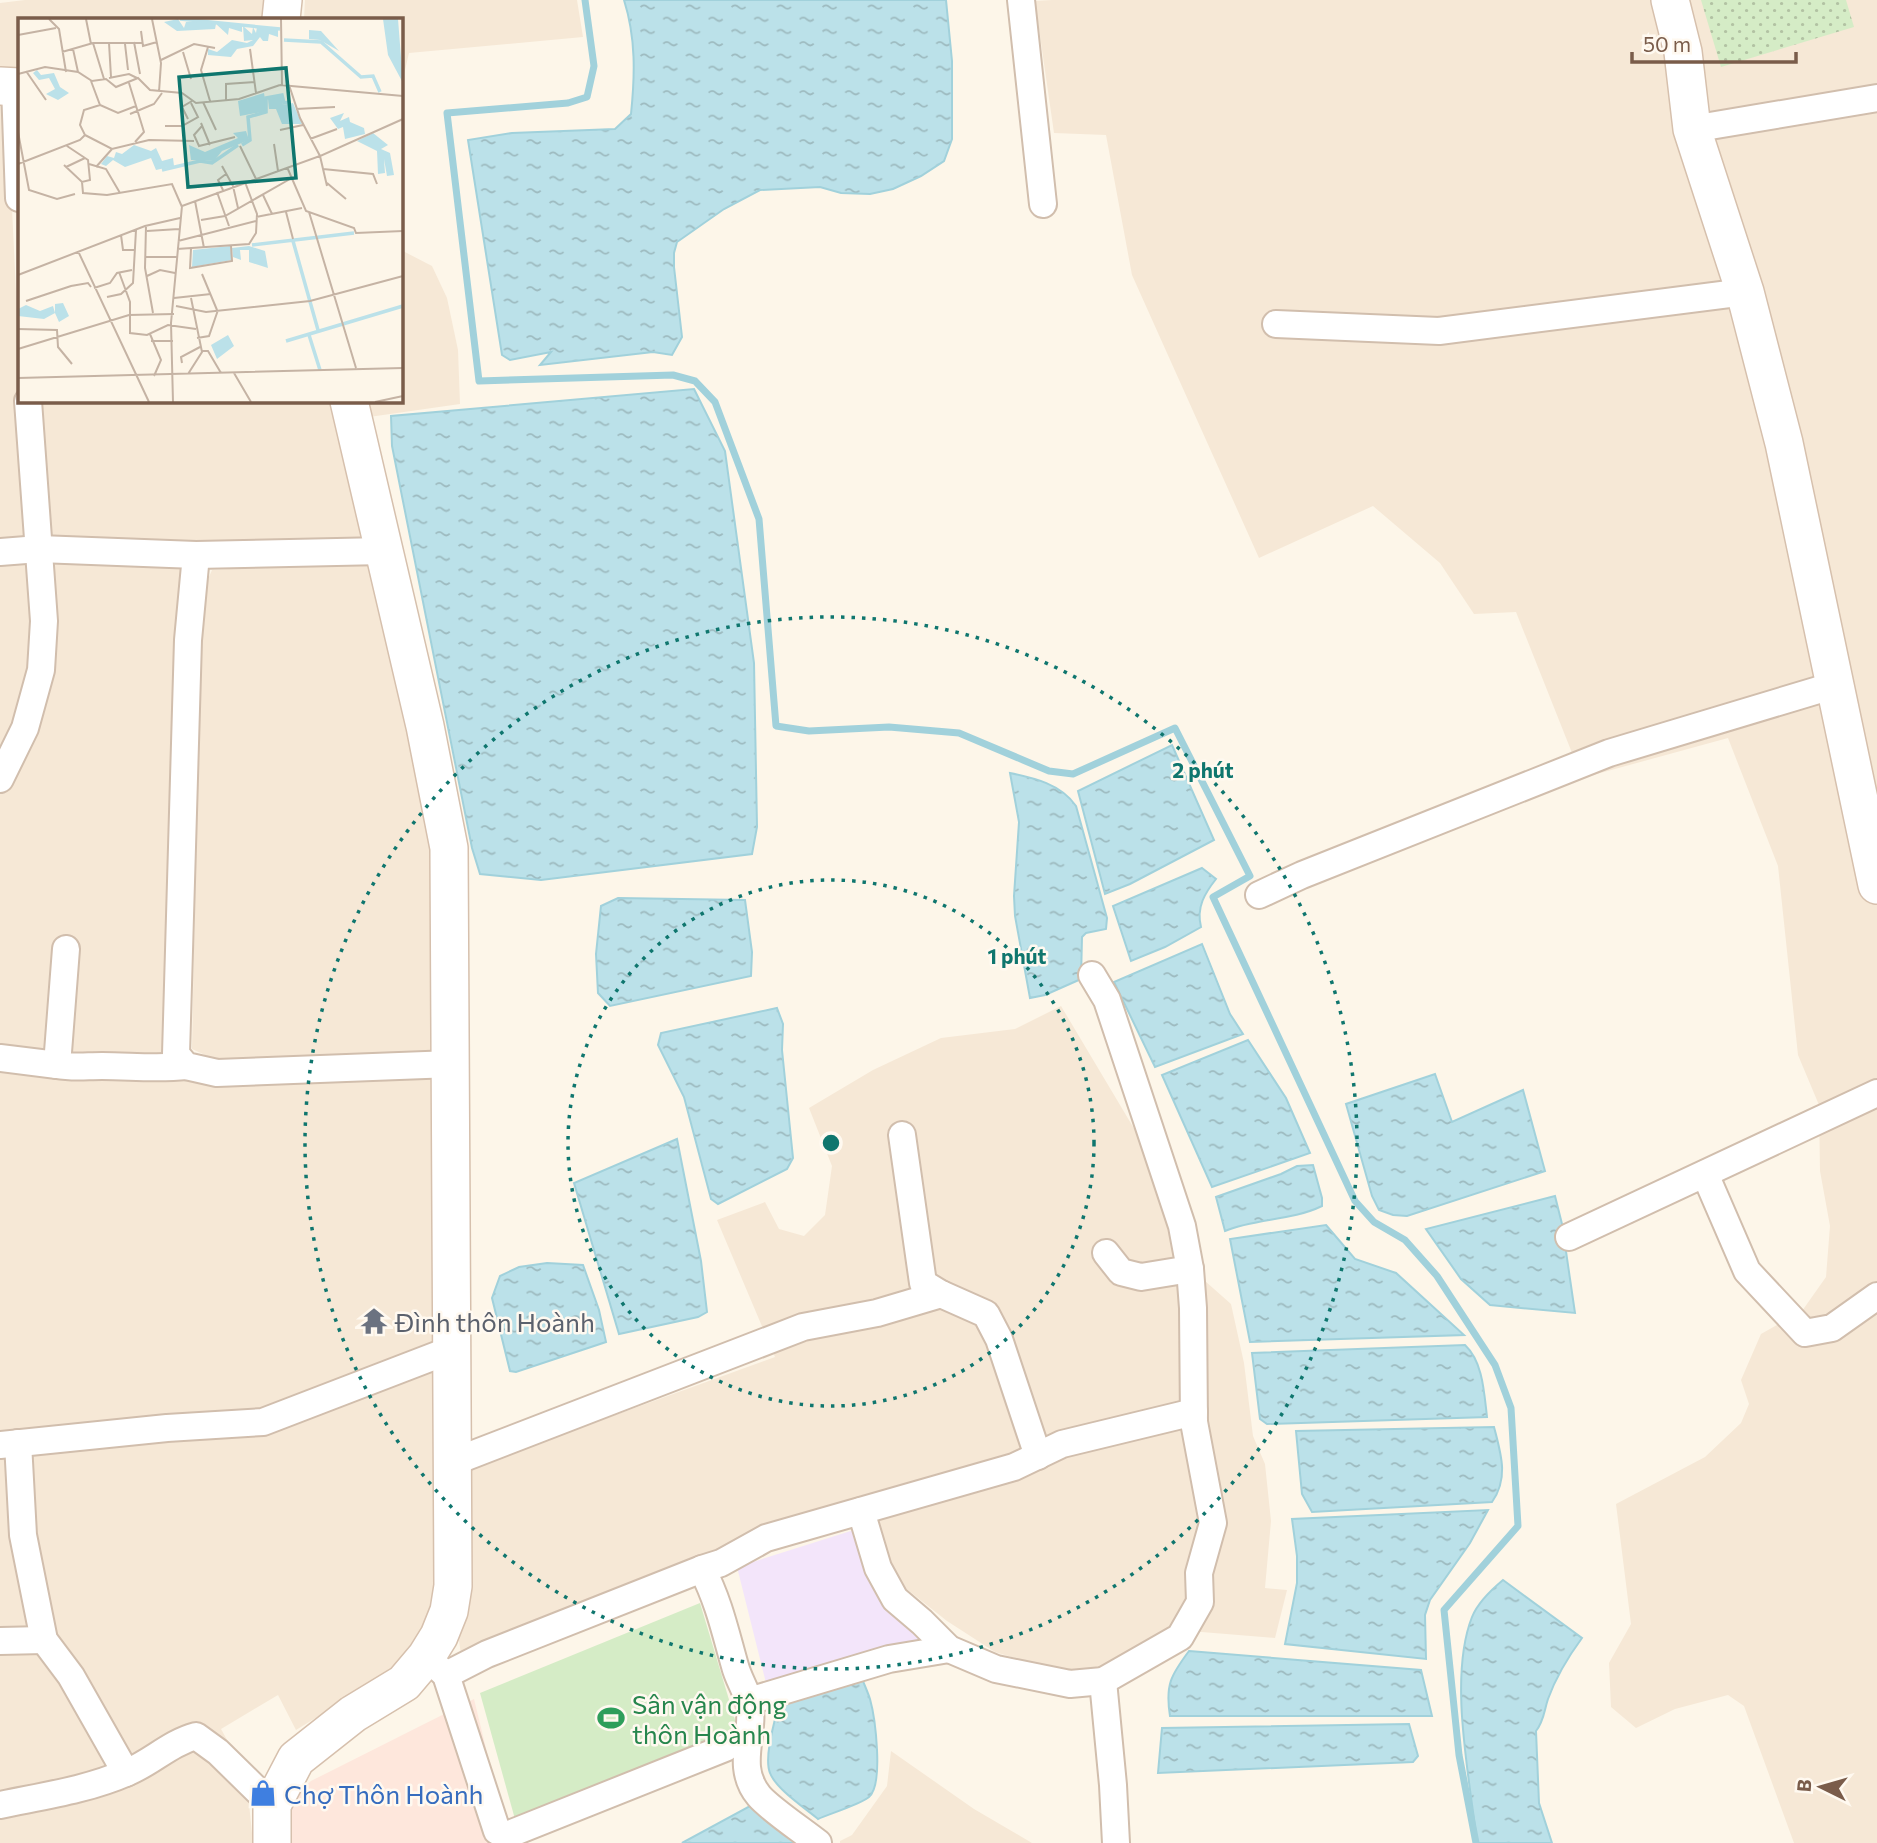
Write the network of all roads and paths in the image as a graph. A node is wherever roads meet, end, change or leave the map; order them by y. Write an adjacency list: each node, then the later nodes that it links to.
1 (283, 0): 4 (street)
2 (1021, 0): 9 (street)
3 (1670, 0): 7 (street)
4 (281, 18)
5 (11, 87): 8 (street)
6 (1877, 98): 7 (street)
7 (1692, 129): 10 (street)
8 (18, 184)
9 (1043, 204)
10 (1745, 292): 11 (street); 18 (street)
11 (1276, 324)
12 (28, 402): 14 (street)
13 (349, 402): 15 (street)
14 (38, 549): 16 (street); 17 (street); 19 (street)
15 (384, 551): 17 (street); 25 (street)
16 (0, 552)
17 (196, 555): 27 (street)
18 (1835, 685): 20 (street); 21 (street)
19 (0, 779)
20 (1876, 873)
21 (1259, 895)
22 (66, 948): 26 (street)
23 (1092, 975): 33 (street)
24 (0, 1058): 26 (street)
25 (452, 1064): 27 (street); 36 (street)
26 (57, 1065): 27 (street)
27 (186, 1066)
28 (1877, 1093): 30 (street)
29 (902, 1135): 34 (street)
30 (1705, 1174): 31 (street); 35 (street)
31 (1569, 1237)
32 (1106, 1254): 33 (street)
33 (1189, 1269): 37 (street)
34 (941, 1294): 39 (street); 40 (street)
35 (1877, 1296)
36 (453, 1349): 38 (street); 40 (street)
37 (1194, 1412): 39 (street); 47 (street)
38 (9, 1444): 43 (street)
39 (1038, 1456): 41 (street)
40 (453, 1462): 46 (street)
41 (861, 1510): 42 (street); 45 (street)
42 (702, 1569): 46 (street); 48 (street)
43 (44, 1640): 44 (street); 50 (street)
44 (0, 1641)
45 (948, 1649): 47 (street); 48 (street)
46 (436, 1666): 49 (street); 52 (street)
47 (1103, 1681): 55 (street)
48 (749, 1702): 54 (street)
49 (725, 1748)
50 (126, 1773): 51 (street); 52 (street)
51 (0, 1805)
52 (272, 1805): 53 (street)
53 (272, 1843)
54 (818, 1843)
55 (1116, 1843)

